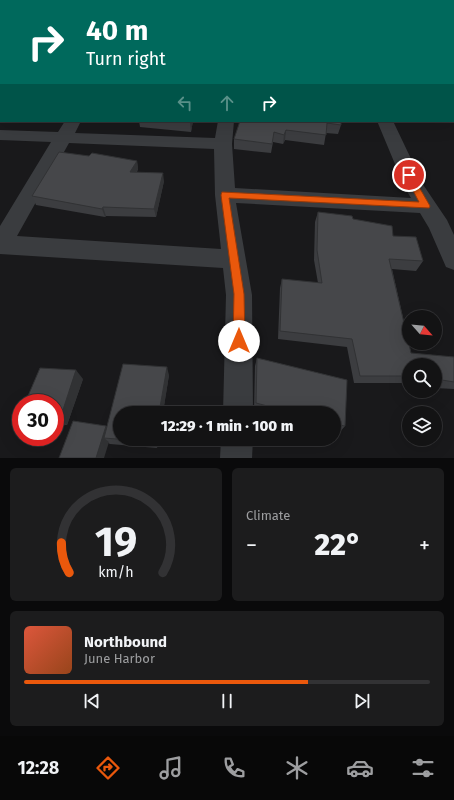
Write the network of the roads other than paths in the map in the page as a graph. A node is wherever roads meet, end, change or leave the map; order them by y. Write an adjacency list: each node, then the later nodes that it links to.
1 (385, 122): 6 (street)
2 (68, 129): 3 (street); 4 (street); 8 (street)
3 (225, 133): 5 (street)
4 (0, 135)
5 (225, 195): 6 (street); 9 (street)
6 (426, 206): 7 (street)
7 (446, 226): 10 (street)
8 (0, 245): 9 (street)
9 (234, 259): 11 (street)
10 (454, 260)
11 (238, 406)
12 (237, 446): 13 (street)
13 (236, 458)

